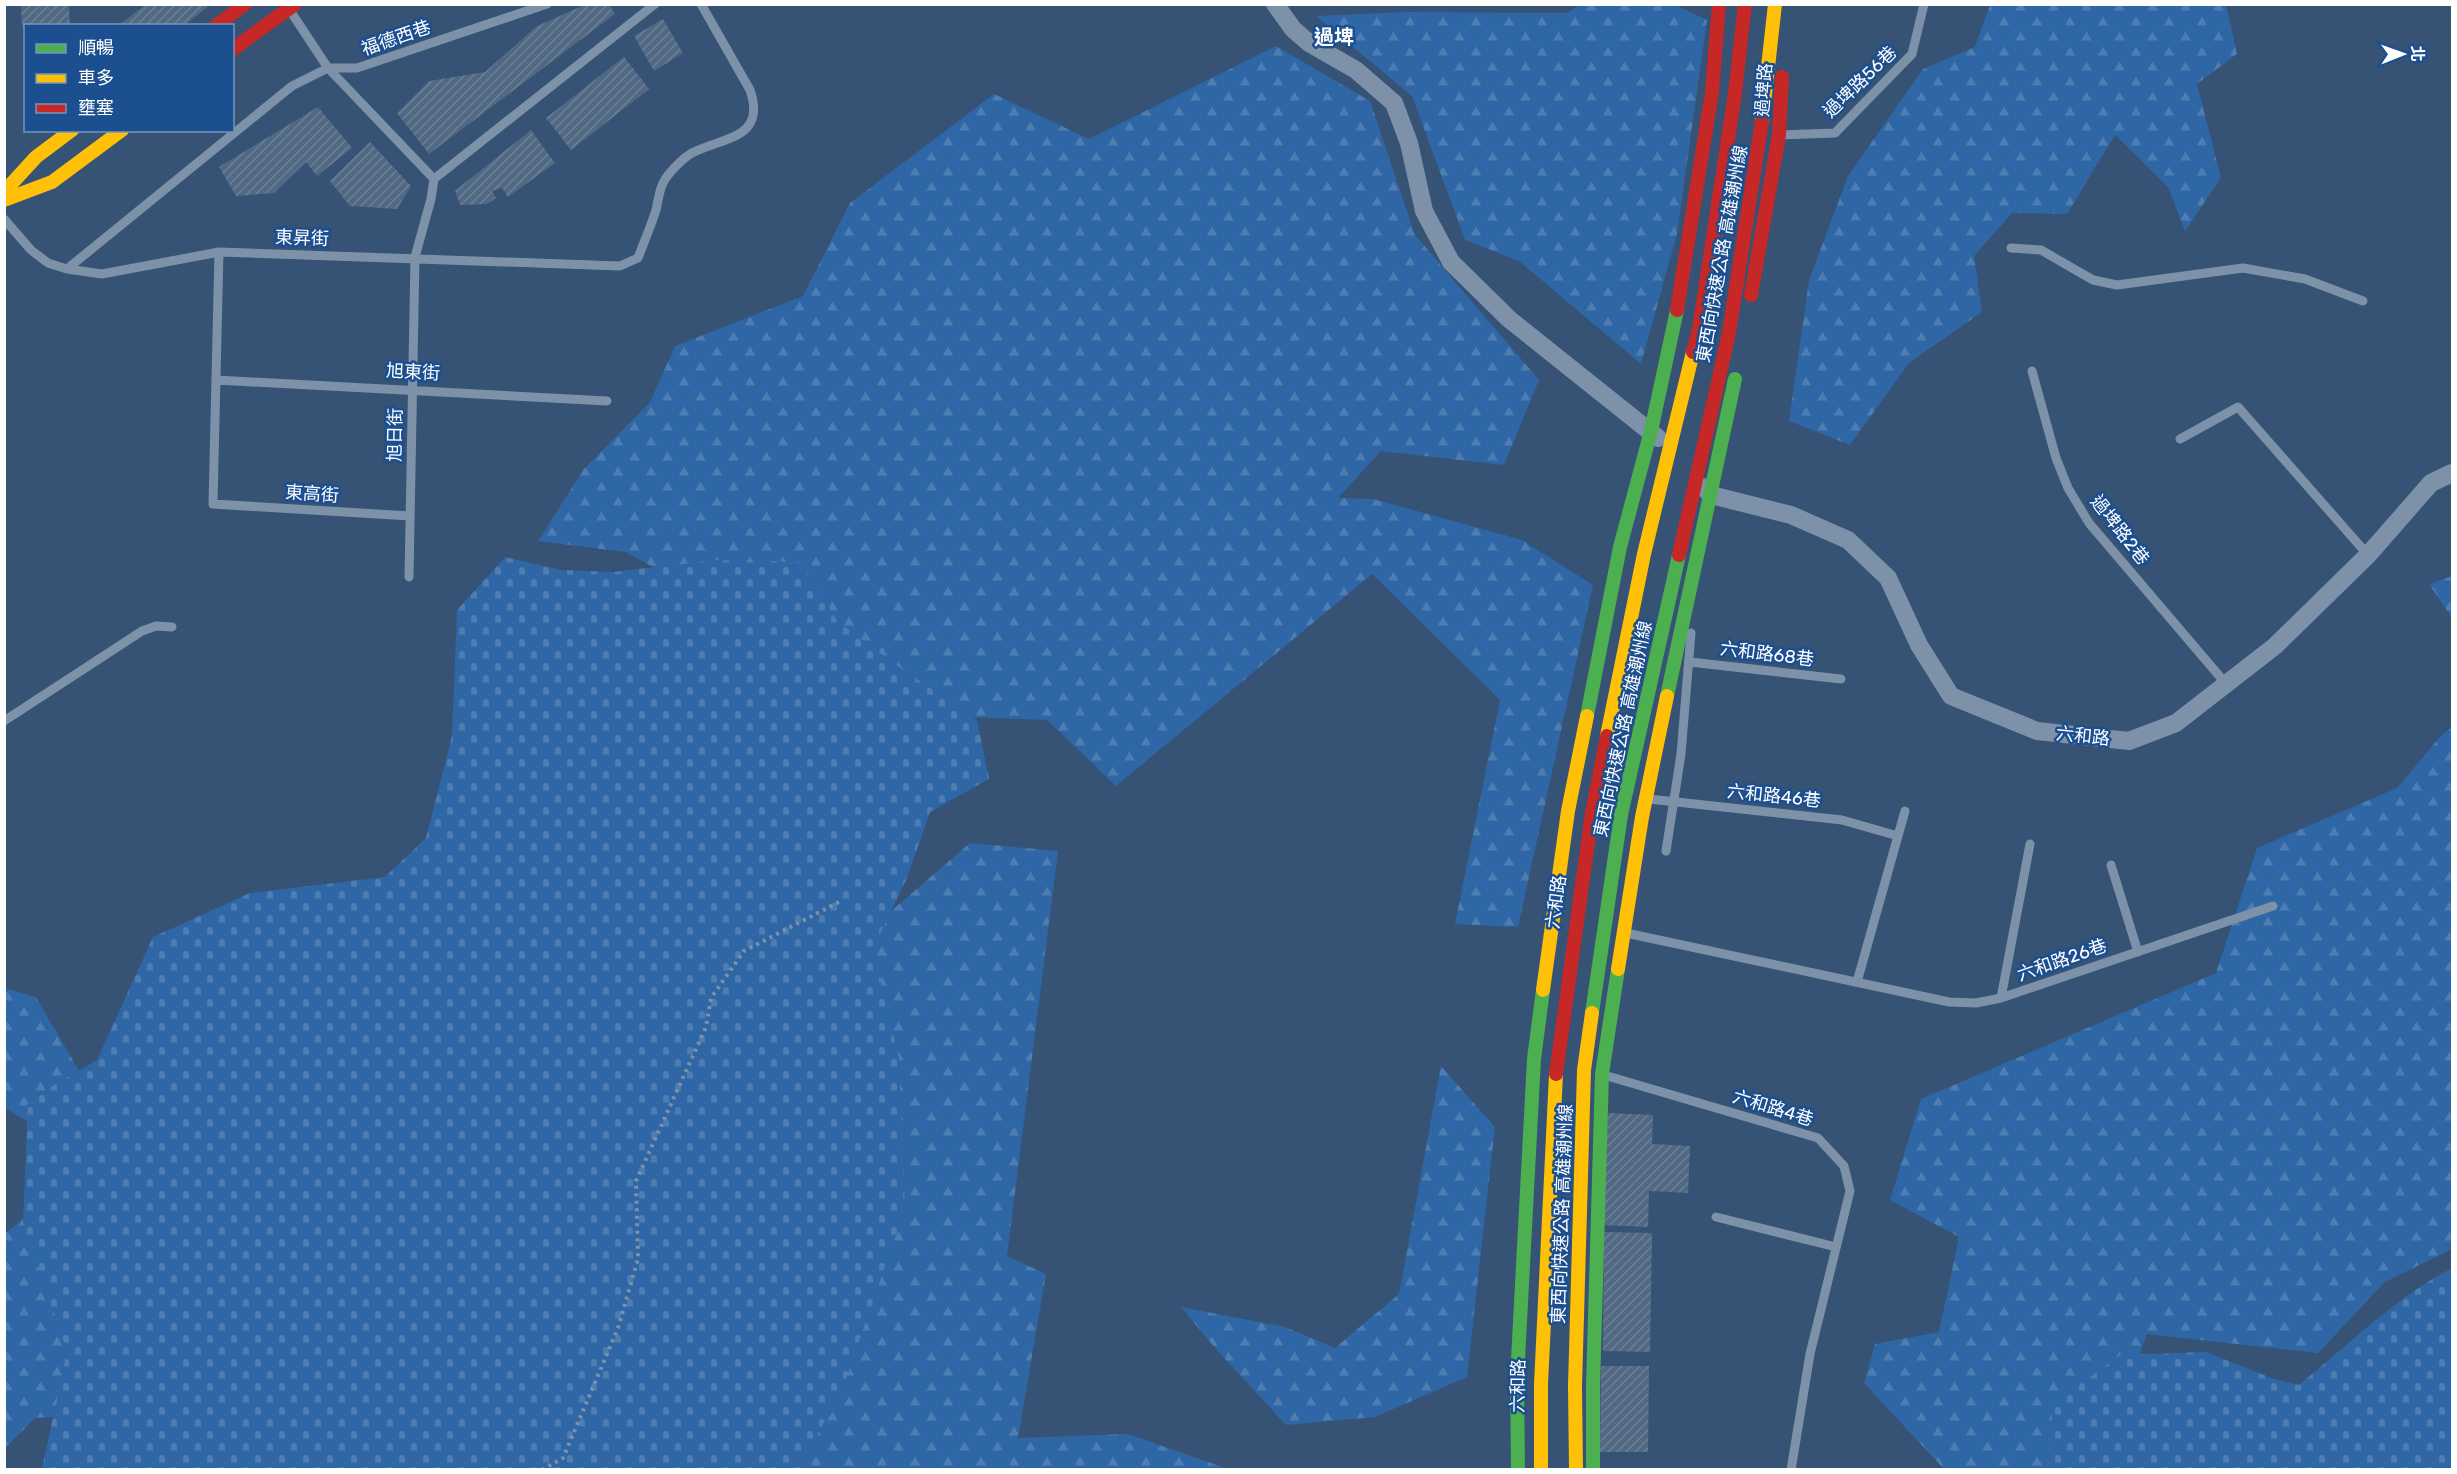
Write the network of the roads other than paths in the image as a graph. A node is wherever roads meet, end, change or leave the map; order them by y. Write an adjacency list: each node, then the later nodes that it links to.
1 (245, 4): 12 (main road)
2 (547, 4): 16 (lane, 福德西巷)
3 (655, 4): 20 (lane)
4 (701, 4): 26 (lane, 東昇街)
5 (1275, 4): 35 (street)
6 (1719, 4): 35 (main road)
7 (1745, 4): 64 (main road, 東西向快速公路 高雄潮州線)
8 (1775, 4): 65 (main road, 東西向快速公路 高雄潮州線)
9 (1788, 4): 13 (main road)
10 (1924, 4): 19 (lane, 過埤路56巷)
11 (290, 6): 14 (main road); 16 (lane)
12 (219, 24)
13 (1785, 37)
14 (234, 48)
15 (1784, 59): 19 (main road, 過埤路)
16 (328, 68): 20 (lane); 27 (lane, 福德西巷)
17 (69, 132): 21 (main road)
18 (119, 132): 22 (main road)
19 (1779, 135): 29 (main road, 過埤路)
20 (434, 179): 26 (lane, 旭日街)
21 (4, 192)
22 (4, 200)
23 (4, 219): 27 (lane, 東昇街)
24 (2011, 248): 28 (lane)
25 (219, 252): 26 (lane, 東昇街); 27 (lane, 東昇街); 32 (lane)
26 (415, 257): 33 (lane, 旭日街)
27 (67, 269)
28 (2363, 301)
29 (1748, 311)
30 (1737, 369): 38 (main road)
31 (2032, 370): 46 (lane, 過埤路2巷)
32 (216, 380): 33 (lane, 旭東街); 39 (lane, 東高街)
33 (413, 389): 34 (lane, 旭東街); 39 (lane, 旭日街)
34 (607, 401)
35 (1651, 431): 38 (street); 63 (main road, 六和路)
36 (2180, 439): 40 (lane)
37 (2452, 473): 40 (street, 六和路)
38 (1711, 495): 42 (main road); 46 (street, 六和路)
39 (410, 516): 41 (lane, 旭日街)
40 (2368, 555): 46 (street, 六和路)
41 (409, 578)
42 (1686, 600): 44 (lane); 48 (main road)
43 (172, 627): 47 (lane)
44 (1690, 662): 45 (lane, 六和路68巷); 49 (lane)
45 (1841, 679)
46 (2227, 685)
47 (4, 721)
48 (1645, 799): 49 (lane, 六和路46巷); 56 (main road)
49 (1675, 802): 51 (lane, 六和路46巷); 53 (lane)
50 (1905, 811): 51 (lane)
51 (1898, 836): 58 (lane)
52 (2030, 844): 59 (lane)
53 (1666, 851)
54 (2111, 865): 57 (lane)
55 (2273, 906): 57 (lane, 六和路26巷)
56 (1624, 932): 58 (lane, 六和路26巷); 60 (main road)
57 (2138, 952): 59 (lane, 六和路26巷)
58 (1857, 982): 59 (lane, 六和路26巷)
59 (2001, 998)
60 (1602, 1074): 62 (lane, 六和路4巷); 66 (main road)
61 (1716, 1217): 62 (lane)
62 (1836, 1247): 67 (lane, 六和路4巷)
63 (1518, 1470)
64 (1541, 1470)
65 (1576, 1470)
66 (1593, 1470)
67 (1791, 1470)

